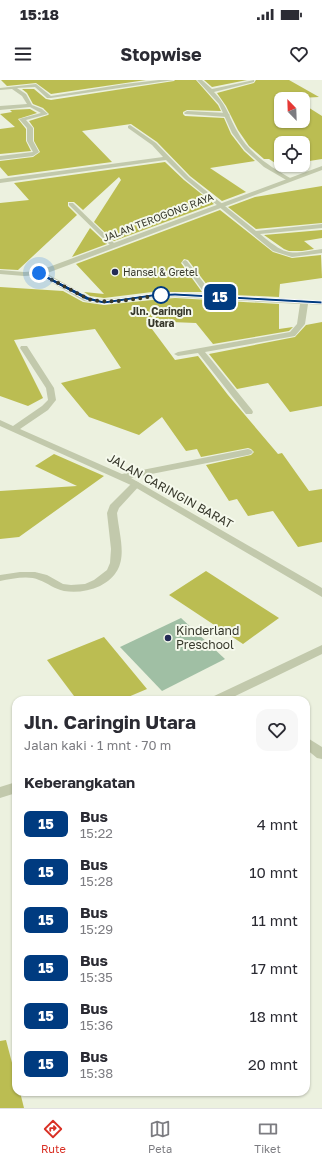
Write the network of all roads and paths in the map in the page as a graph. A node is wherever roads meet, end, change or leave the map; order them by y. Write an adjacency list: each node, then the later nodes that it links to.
1 (172, 80): 3 (street)
2 (199, 80): 7 (street)
3 (146, 81): 8 (street)
4 (252, 81): 7 (street)
5 (12, 87): 6 (street); 8 (street); 11 (street)
6 (0, 88)
7 (211, 91): 14 (street)
8 (51, 97): 10 (street)
9 (33, 99): 11 (street)
10 (39, 99)
11 (28, 102): 12 (street); 16 (street)
12 (2, 107)
13 (187, 113): 14 (street)
14 (227, 115): 21 (street)
15 (130, 127): 17 (street)
16 (0, 158)
17 (169, 158): 20 (street); 24 (street)
18 (322, 168): 21 (street, JALAN TEROGONG RAYA)
19 (0, 172): 20 (street)
20 (8, 180): 22 (street)
21 (290, 180): 24 (street, JALAN TEROGONG RAYA)
22 (0, 181)
23 (71, 204): 27 (street)
24 (221, 205): 26 (street); 27 (street, JALAN TEROGONG RAYA)
25 (322, 226): 26 (street)
26 (254, 233): 28 (street)
27 (112, 245): 31 (street, JALAN TEROGONG RAYA)
28 (322, 251)
29 (185, 262): 32 (street)
30 (0, 272): 31 (street, JALAN TEROGONG RAYA)
31 (39, 273): 32 (street)
32 (211, 297): 33 (street)
33 (304, 302): 34 (street); 36 (street)
34 (322, 303)
35 (24, 348): 40 (street)
36 (200, 350): 37 (street); 38 (street)
37 (178, 354)
38 (249, 412)
39 (0, 423): 40 (street, JALAN CARINGIN BARAT)
40 (14, 428): 42 (street, JALAN CARINGIN BARAT)
41 (248, 452): 42 (street)
42 (122, 478): 43 (street, JALAN CARINGIN BARAT)
43 (136, 484): 44 (street); 45 (street, JALAN CARINGIN BARAT)
44 (0, 578)
45 (319, 589)
46 (322, 649): 47 (street)
47 (224, 696)
48 (310, 747): 49 (street)
49 (322, 754)
50 (12, 788): 51 (street)
51 (0, 793)

